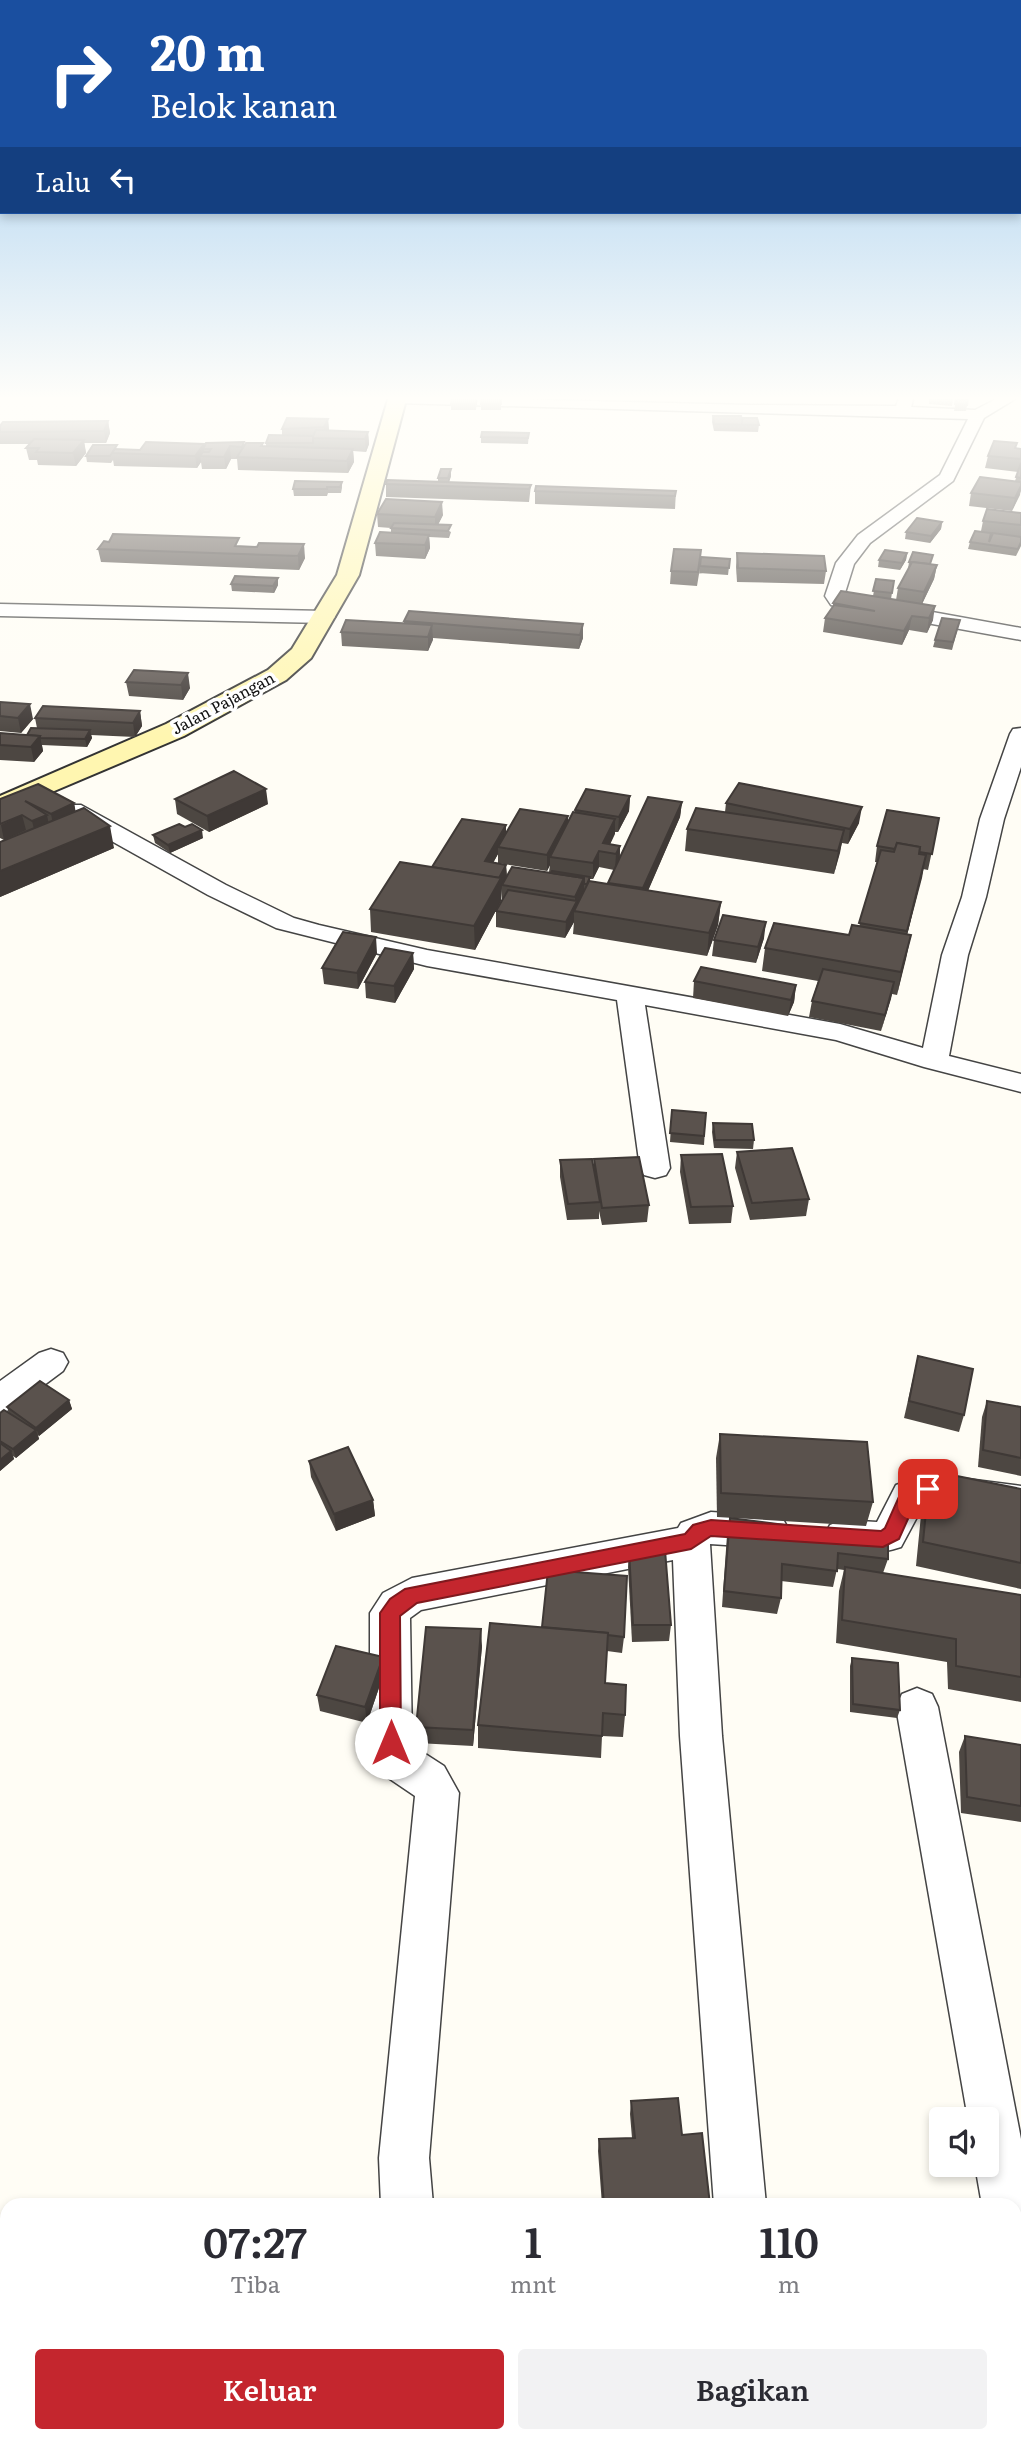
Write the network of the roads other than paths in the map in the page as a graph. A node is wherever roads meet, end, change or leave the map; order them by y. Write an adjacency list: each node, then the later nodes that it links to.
1 (366, 510): 4 (main road, Jalan Pajangan)
2 (903, 510): 5 (street)
3 (0, 610): 4 (street)
4 (325, 617): 7 (main road, Jalan Pajangan)
5 (1021, 634)
6 (1019, 748): 10 (street)
7 (38, 790): 8 (main road, Jalan Pajangan); 9 (street)
8 (0, 806)
9 (630, 994): 10 (street); 12 (street)
10 (934, 1061): 11 (street)
11 (1021, 1083)
12 (655, 1168)
13 (51, 1362): 14 (street)
14 (0, 1399)
15 (1021, 1501): 16 (street)
16 (691, 1541): 18 (street); 19 (street)
17 (917, 1707): 20 (street)
18 (407, 2198)
19 (739, 2198)
20 (1007, 2198)

